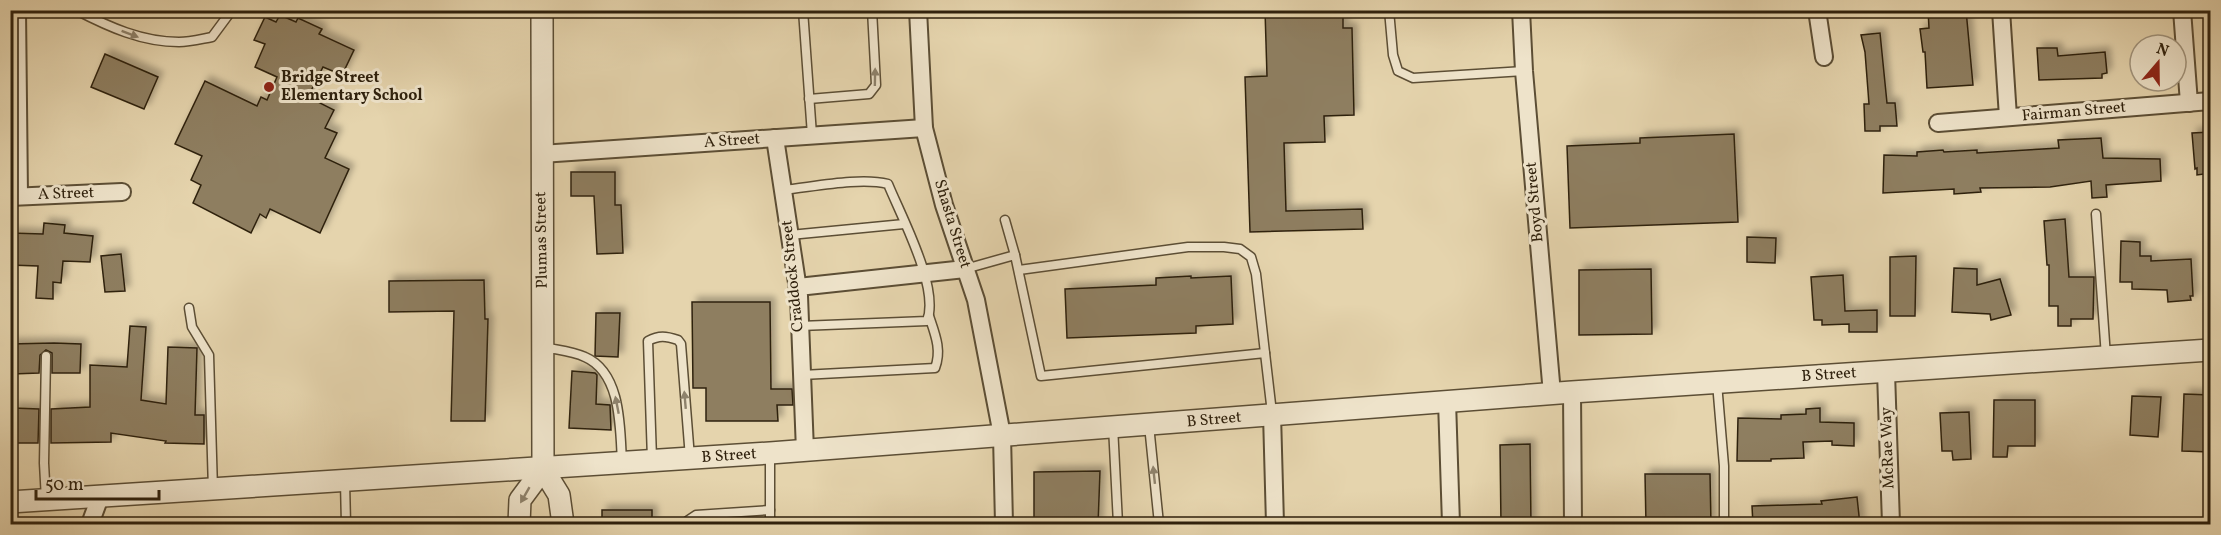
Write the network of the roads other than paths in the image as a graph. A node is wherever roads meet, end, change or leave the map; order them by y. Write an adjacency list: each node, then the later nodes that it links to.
1 (17, 10): 26 (street)
2 (76, 10): 3 (lane, one-way to 3)
3 (232, 10)
4 (542, 10): 23 (street, Plumas Street)
5 (803, 10): 15 (lane)
6 (872, 10): 15 (lane, one-way to 6)
7 (918, 10): 20 (street, Shasta Street)
8 (1389, 10): 14 (lane)
9 (1521, 10): 14 (street, Boyd Street)
10 (1817, 10): 13 (street)
11 (2001, 10): 18 (street)
12 (2182, 10): 17 (street)
13 (1824, 57)
14 (1524, 71): 47 (street, Boyd Street)
15 (809, 99): 21 (lane)
16 (2211, 101): 17 (street, Fairman Street)
17 (2189, 103): 18 (street, Fairman Street)
18 (2008, 117): 19 (street, Fairman Street)
19 (1938, 123)
20 (924, 128): 21 (street, A Street); 32 (street, Shasta Street)
21 (812, 135): 22 (street, A Street)
22 (775, 138): 23 (street, A Street); 24 (street, Craddock Street)
23 (541, 154): 39 (street, Plumas Street)
24 (783, 190): 29 (lane); 30 (street, Craddock Street)
25 (122, 192): 26 (street, A Street)
26 (15, 196)
27 (2096, 214): 43 (lane)
28 (1005, 220): 31 (lane)
29 (904, 224): 30 (lane); 34 (lane)
30 (790, 235): 35 (street, Craddock Street)
31 (1015, 255): 32 (lane); 33 (lane)
32 (965, 269): 34 (street); 52 (street, Shasta Street)
33 (1019, 270): 41 (lane); 41 (lane)
34 (926, 274): 35 (street); 37 (lane)
35 (798, 287): 38 (street, Craddock Street)
36 (189, 308): 60 (lane)
37 (929, 315): 38 (lane); 45 (lane)
38 (800, 326): 45 (street, Craddock Street)
39 (543, 347): 57 (lane, one-way to 39); 58 (street, Plumas Street)
40 (2211, 350): 43 (street, B Street)
41 (1265, 353): 49 (lane)
42 (46, 356): 62 (lane)
43 (2106, 357): 44 (street, B Street)
44 (1886, 372): 46 (street, B Street); 78 (street, McRae Way)
45 (802, 375): 53 (street, Craddock Street)
46 (1718, 382): 47 (street, B Street); 77 (lane)
47 (1562, 393): 48 (street, B Street); 76 (street, Boyd Street)
48 (1447, 401): 49 (street, B Street); 75 (street)
49 (1272, 414): 50 (street, B Street); 74 (street)
50 (1149, 425): 51 (street, B Street); 73 (lane, one-way to 50)
51 (1113, 426): 52 (street, B Street); 72 (lane)
52 (1002, 435): 53 (street, B Street); 71 (street, Shasta Street)
53 (805, 451): 54 (street, B Street)
54 (770, 453): 55 (street, B Street); 64 (lane)
55 (690, 459): 56 (street, B Street); 56 (lane, one-way to 56)
56 (652, 461): 57 (street, B Street)
57 (622, 463): 58 (street, B Street)
58 (543, 469): 59 (street, B Street); 67 (street, one-way to 67); 68 (street)
59 (345, 482): 60 (street, B Street); 66 (lane)
60 (213, 490): 61 (street, B Street)
61 (100, 497): 62 (street, B Street); 65 (street)
62 (46, 500): 63 (street, B Street)
63 (10, 502)
64 (770, 510): 69 (lane); 70 (lane)
65 (90, 525)
66 (346, 525)
67 (519, 525)
68 (563, 525)
69 (687, 525)
70 (770, 525)
71 (1004, 525)
72 (1118, 525)
73 (1159, 525)
74 (1275, 525)
75 (1451, 525)
76 (1573, 525)
77 (1724, 525)
78 (1891, 525)

